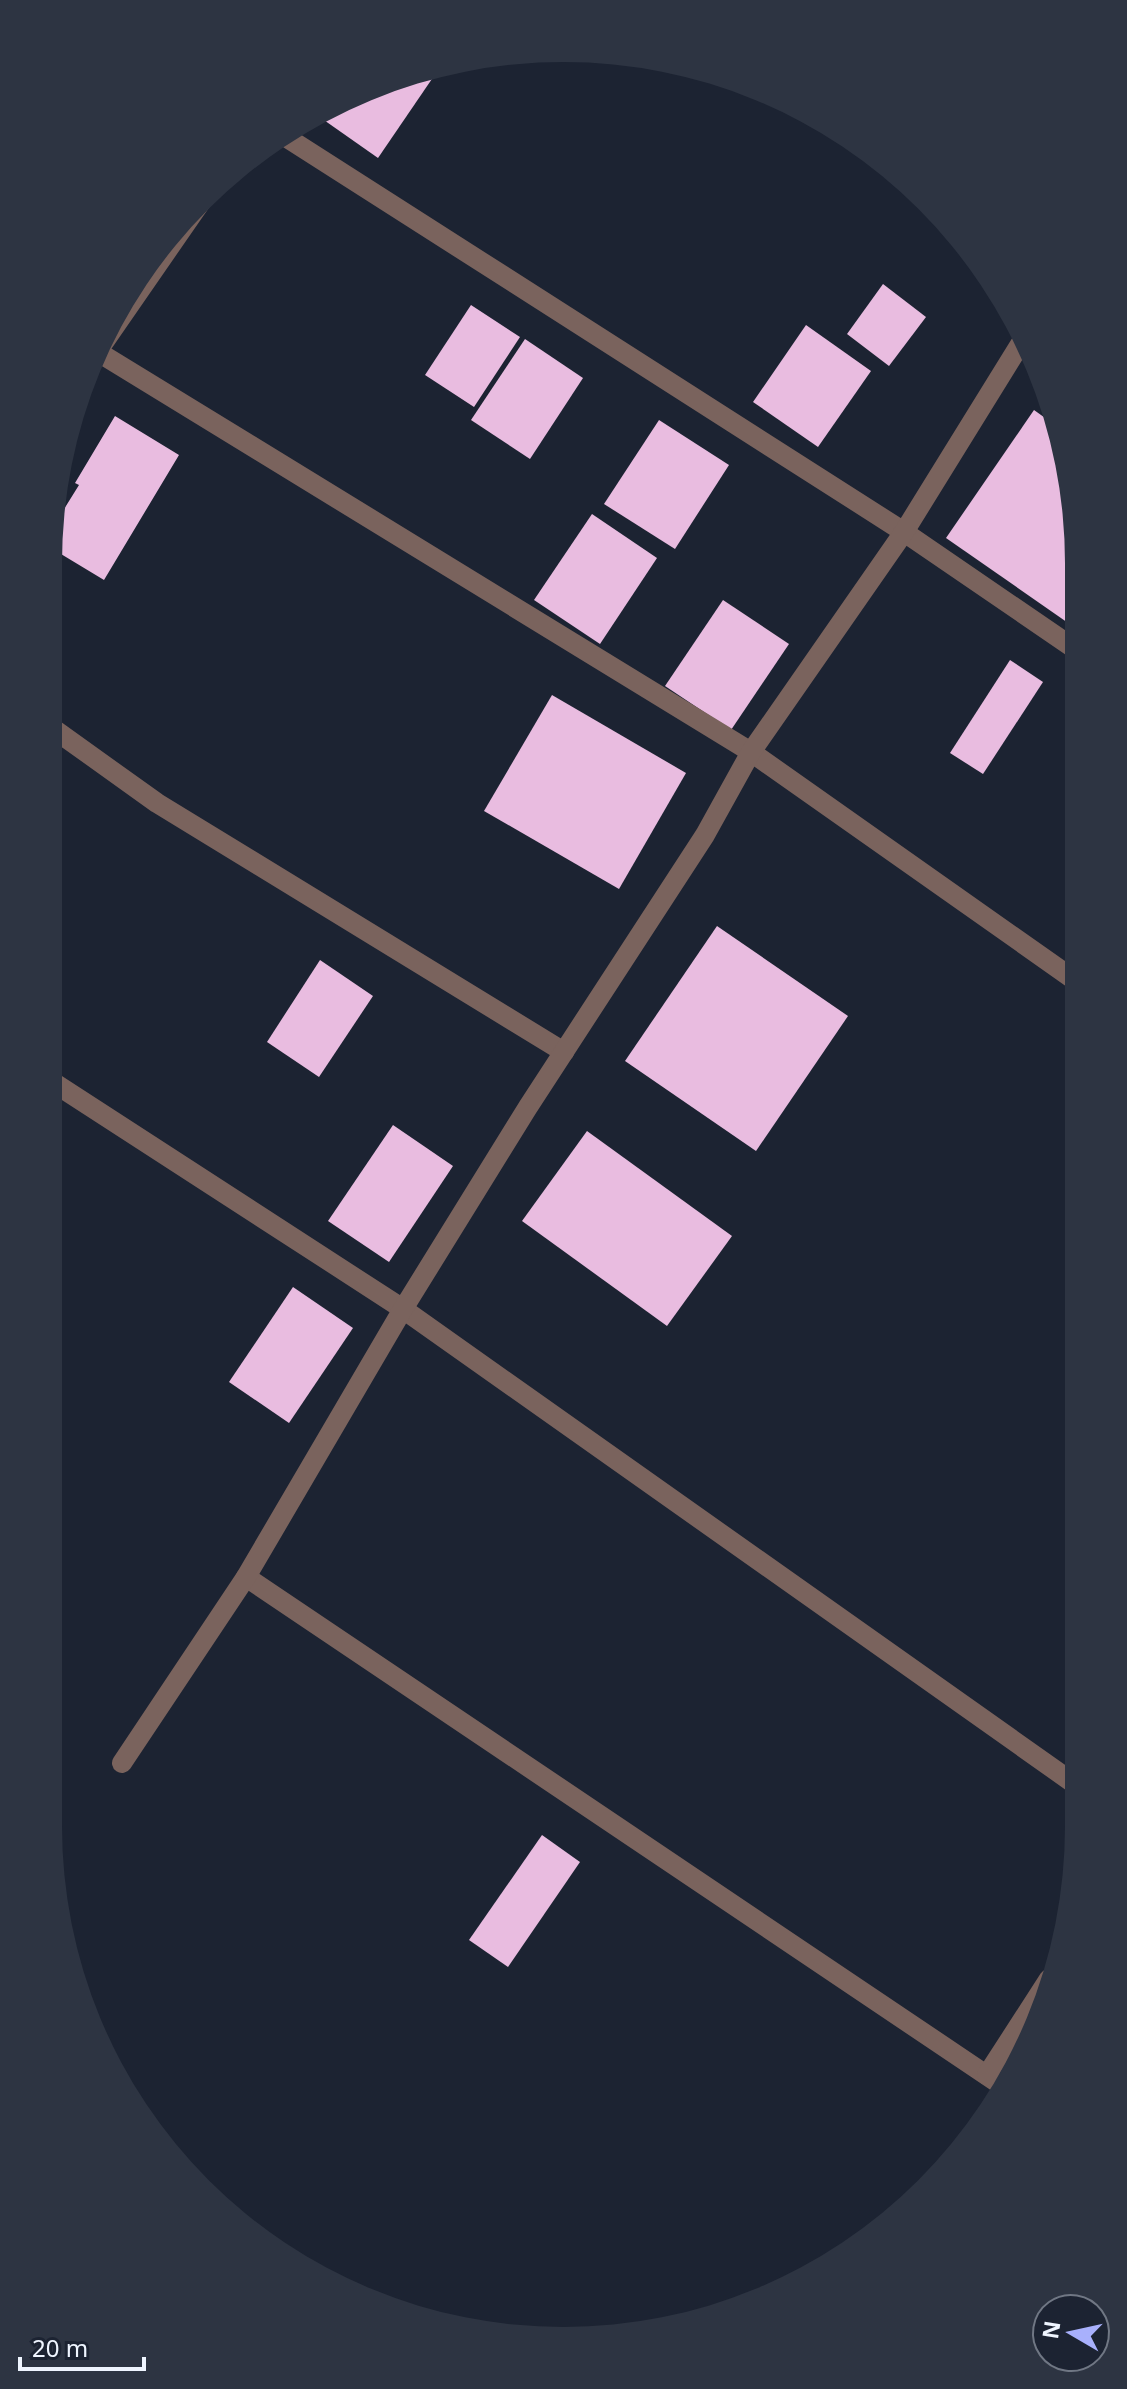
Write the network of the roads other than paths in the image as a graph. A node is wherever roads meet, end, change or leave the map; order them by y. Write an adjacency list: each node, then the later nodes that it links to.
1 (293, 142): 4 (street)
2 (1017, 350): 4 (street)
3 (107, 358): 7 (street)
4 (904, 532): 5 (street); 7 (street)
5 (1065, 642)
6 (62, 735): 9 (street)
7 (751, 752): 8 (street); 9 (street)
8 (1065, 973)
9 (564, 1052): 11 (street)
10 (62, 1088): 11 (street)
11 (403, 1309): 12 (street); 14 (street)
12 (246, 1577): 13 (street); 16 (street)
13 (122, 1763)
14 (1065, 1777)
15 (1019, 2034): 16 (street)
16 (994, 2080)

